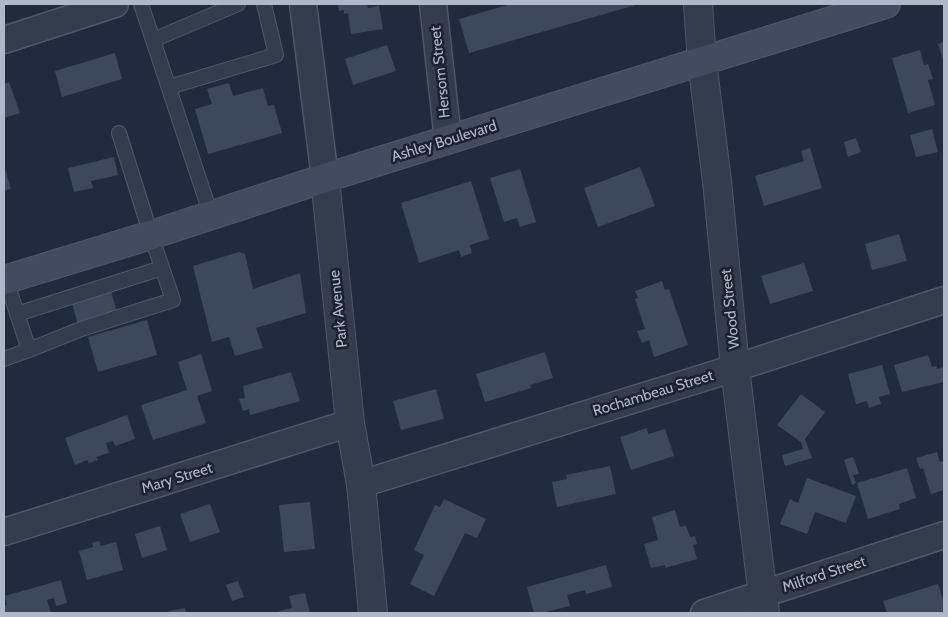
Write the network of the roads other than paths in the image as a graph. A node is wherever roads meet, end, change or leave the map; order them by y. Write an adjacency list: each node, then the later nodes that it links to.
1 (115, 4): 9 (street)
2 (141, 4): 10 (lane)
3 (238, 4): 10 (lane)
4 (264, 4): 12 (lane)
5 (303, 4): 15 (street, Park Avenue)
6 (433, 4): 14 (street, Hersom Street)
7 (698, 4): 11 (street, Wood Street)
8 (886, 4): 11 (main road, Ashley Boulevard)
9 (4, 40)
10 (153, 40): 12 (lane)
11 (702, 61): 14 (main road, Ashley Boulevard); 24 (street, Wood Street)
12 (169, 87): 16 (lane)
13 (119, 134): 17 (lane)
14 (448, 140): 15 (main road, Ashley Boulevard)
15 (324, 178): 16 (main road, Ashley Boulevard); 25 (street, Park Avenue)
16 (211, 215): 17 (main road, Ashley Boulevard)
17 (151, 235): 18 (lane); 19 (main road, Ashley Boulevard)
18 (162, 268): 21 (lane); 22 (lane)
19 (5, 280): 21 (lane)
20 (944, 300): 24 (street, Rochambeau Street)
21 (17, 314): 22 (lane)
22 (29, 350): 23 (lane)
23 (4, 359)
24 (736, 368): 26 (street, Rochambeau Street); 29 (street, Wood Street)
25 (350, 423): 26 (street, Park Avenue); 27 (street, Mary Street)
26 (360, 484): 30 (street, Park Avenue)
27 (4, 532)
28 (944, 535): 29 (street, Milford Street)
29 (764, 603): 31 (street, Milford Street)
30 (373, 613)
31 (704, 613)

